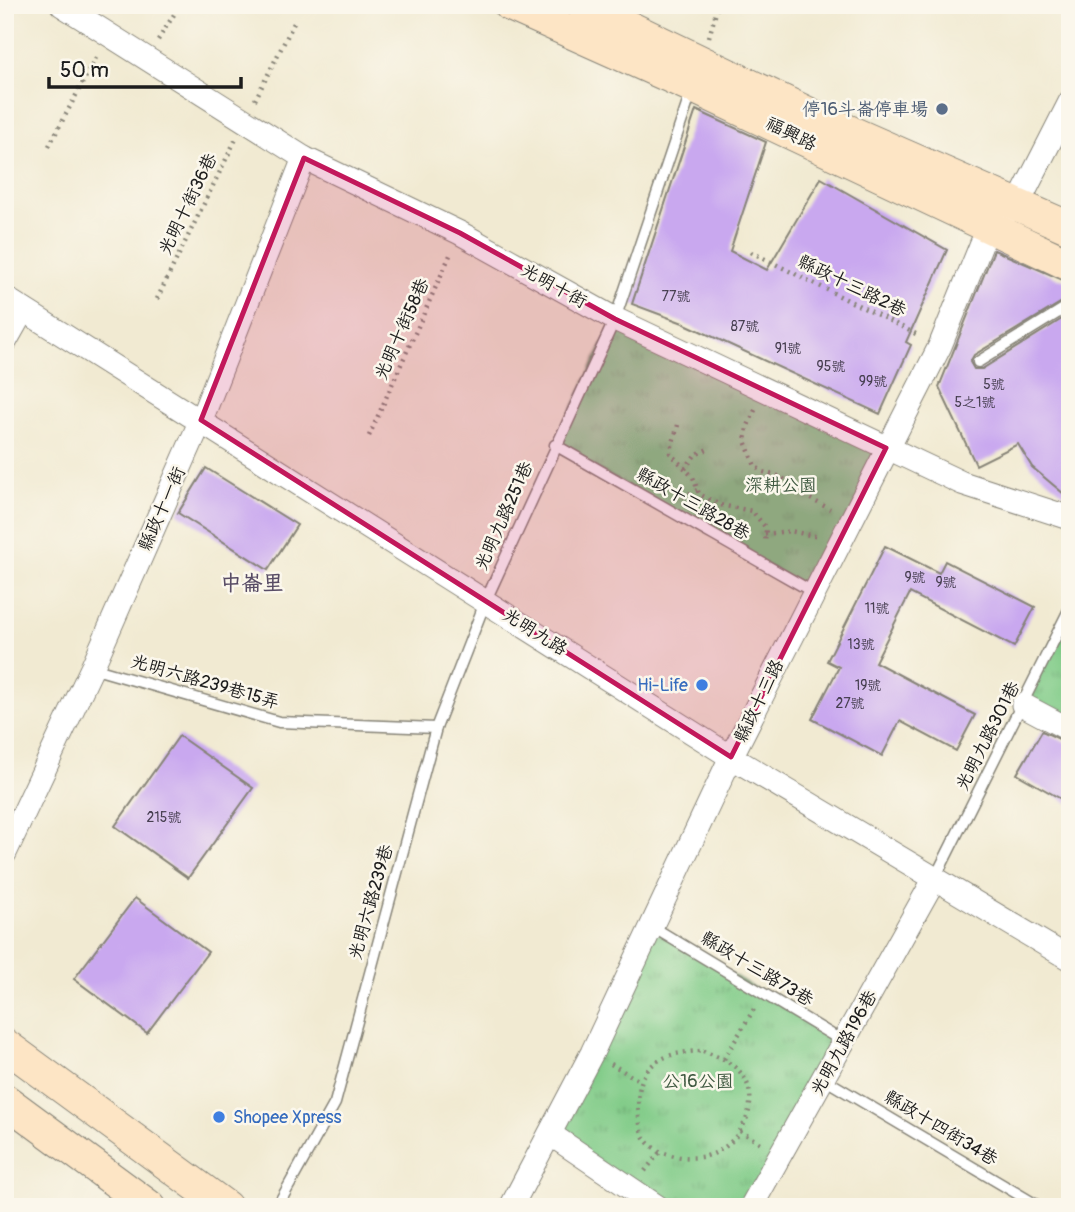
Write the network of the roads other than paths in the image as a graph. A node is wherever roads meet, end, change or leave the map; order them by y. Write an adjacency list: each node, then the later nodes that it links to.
1 (62, 5): 6 (street, 光明十街)
2 (510, 5): 4 (street, 福興路)
3 (583, 5): 4 (street, 福興路)
4 (697, 74): 7 (street, 福興路); 8 (street, 福興路); 13 (lane, 光明九路251巷)
5 (1070, 102): 7 (street)
6 (304, 158): 13 (street, 光明十街); 16 (street, 縣政十一街)
7 (1018, 204): 8 (street, 縣政十三路); 9 (street, 福興路)
8 (988, 228): 10 (street, 福興路); 18 (street, 縣政十三路)
9 (1070, 228)
10 (1070, 265)
11 (14, 304): 14 (street); 16 (street, 光明九路)
12 (1070, 305): 15 (lane)
13 (615, 319): 17 (lane, 光明九路251巷); 18 (street, 光明十街)
14 (5, 342)
15 (978, 362)
16 (201, 420): 21 (street, 光明九路); 23 (street, 縣政十一街)
17 (555, 445): 20 (lane, 縣政十三路28巷); 21 (lane, 光明九路251巷)
18 (886, 448): 19 (street, 光明十街); 20 (street, 縣政十三路)
19 (1070, 518)
20 (813, 592): 27 (street, 縣政十三路)
21 (486, 600): 25 (lane, 光明六路239巷); 27 (street, 光明九路)
22 (1070, 608): 24 (lane, 光明九路301巷)
23 (92, 668): 25 (lane, 光明六路239巷15弄); 28 (street, 縣政十一街)
24 (1023, 705): 26 (street); 29 (lane, 光明九路301巷)
25 (436, 728): 39 (lane, 光明六路239巷)
26 (1070, 730)
27 (732, 757): 29 (street, 光明九路); 30 (street, 縣政十三路)
28 (5, 853)
29 (935, 878): 31 (street, 光明九路); 32 (street, 光明九路196巷)
30 (651, 926): 32 (lane, 縣政十三路73巷); 36 (street, 縣政十三路)
31 (1070, 958)
32 (844, 1042): 34 (street, 光明九路196巷)
33 (5, 1045): 38 (street)
34 (824, 1079): 42 (street, 光明九路196巷); 43 (lane, 縣政十四街34巷)
35 (5, 1100): 37 (street)
36 (550, 1135): 40 (street, 縣政十三路); 41 (street)
37 (150, 1207)
38 (226, 1207)
39 (277, 1207)
40 (510, 1207)
41 (659, 1207)
42 (751, 1207)
43 (1040, 1207)

